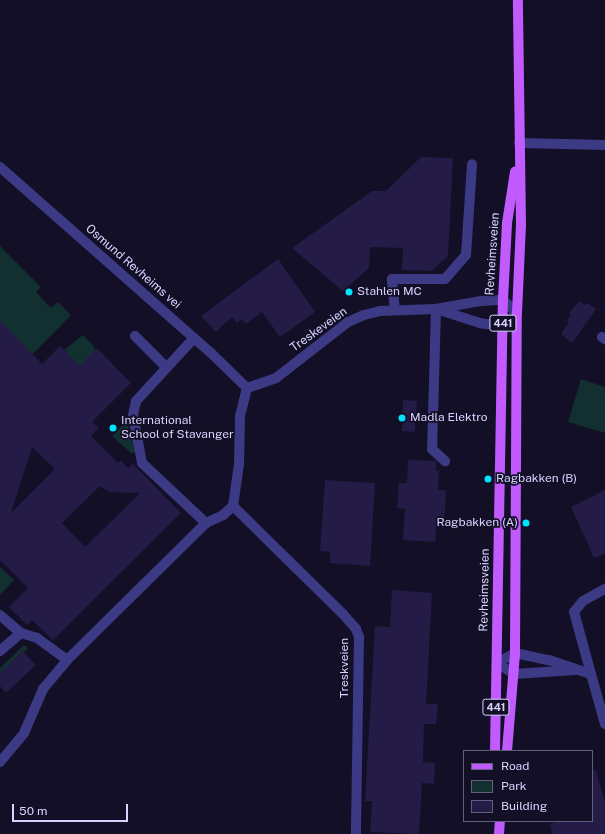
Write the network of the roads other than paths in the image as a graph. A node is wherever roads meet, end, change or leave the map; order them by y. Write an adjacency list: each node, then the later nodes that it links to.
1 (518, 0): 2 (main road, Revheimsveien / 441)
2 (519, 143): 3 (street); 6 (main road, Revheimsveien / 441); 9 (main road, Revheimsveien / 441)
3 (605, 145)
4 (472, 164): 8 (street)
5 (0, 167): 12 (street, Osmund Revheims vei)
6 (503, 300): 7 (street, Treskeveien); 9 (street); 10 (main road, Revheimsveien / 441)
7 (436, 309): 8 (street, Treskeveien); 10 (street, Treskeveien); 15 (street)
8 (395, 310): 14 (street, Treskeveien)
9 (517, 313): 10 (street); 22 (main road, Revheimsveien / 441)
10 (503, 326): 24 (main road, Revheimsveien / 441)
11 (135, 336): 13 (street)
12 (194, 338): 13 (street); 14 (street, Osmund Revheims vei)
13 (166, 367): 17 (street)
14 (247, 388): 16 (street)
15 (445, 461)
16 (233, 506): 17 (street); 33 (street, Treskveien)
17 (206, 523): 23 (street)
18 (605, 589): 27 (street)
19 (0, 614): 20 (street)
20 (21, 633): 21 (street); 23 (street)
21 (0, 651)
22 (515, 653): 24 (street); 25 (street); 26 (main road, Revheimsveien / 441)
23 (67, 660): 31 (street)
24 (497, 663): 26 (street); 29 (main road, Revheimsveien / 441)
25 (575, 670): 26 (street); 27 (street)
26 (514, 674): 30 (main road, Revheimsveien / 441)
27 (591, 674): 28 (street)
28 (605, 724)
29 (495, 750)
30 (507, 750)
31 (0, 762)
32 (499, 822): 34 (main road)
33 (356, 834)
34 (499, 834)

